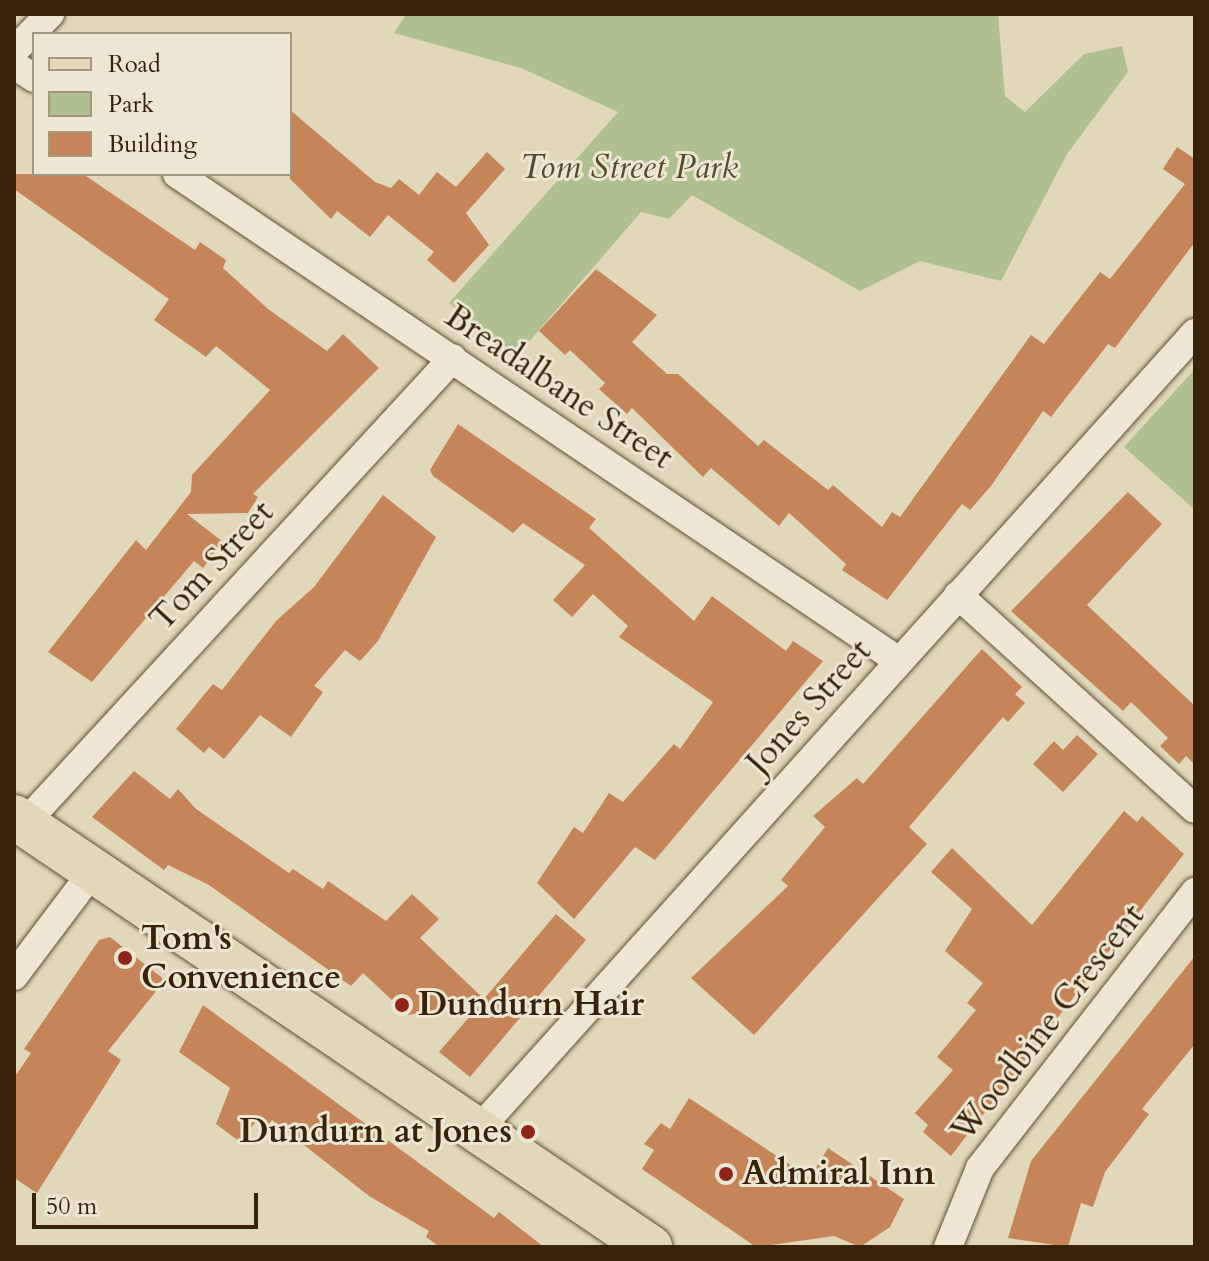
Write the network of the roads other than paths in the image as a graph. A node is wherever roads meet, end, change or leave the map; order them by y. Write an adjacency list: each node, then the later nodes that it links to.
1 (50, 14): 3 (street)
2 (32, 32): 4 (street)
3 (32, 32)
4 (14, 51)
5 (14, 65): 6 (street)
6 (32, 77)
7 (180, 176): 9 (street, Breadalbane Street)
8 (1195, 333): 10 (street, Jones Street)
9 (453, 358): 11 (street, Breadalbane Street); 13 (street, Tom Street)
10 (958, 595): 11 (street, Jones Street); 12 (street)
11 (899, 661): 17 (street, Jones Street)
12 (1195, 809)
13 (19, 820): 14 (main road)
14 (93, 871): 16 (street); 17 (main road)
15 (1195, 892): 19 (street, Woodbine Crescent)
16 (14, 976)
17 (479, 1129): 18 (main road)
18 (649, 1246)
19 (948, 1247)

